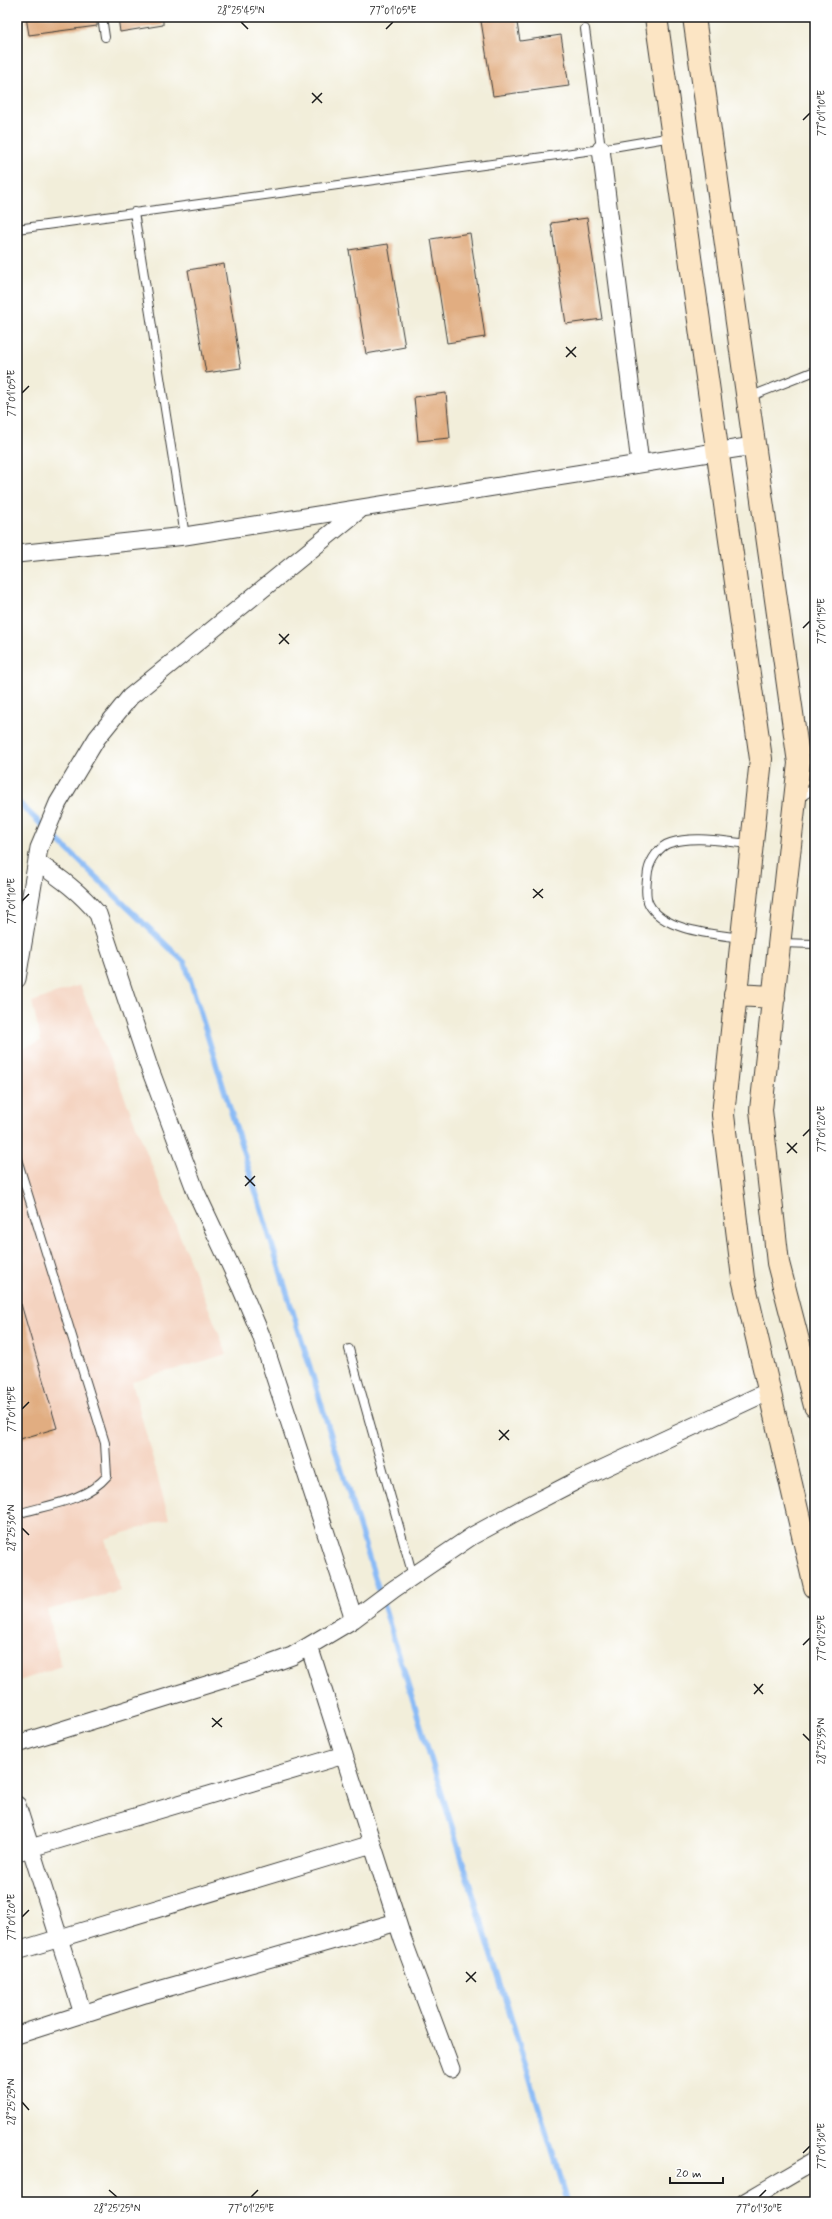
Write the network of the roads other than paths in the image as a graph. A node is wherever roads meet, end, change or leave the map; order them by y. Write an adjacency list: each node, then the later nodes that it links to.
1 (102, 17): 5 (lane)
2 (656, 17): 6 (main road)
3 (694, 17): 11 (main road)
4 (585, 29): 7 (lane)
5 (105, 38)
6 (673, 136): 7 (lane); 13 (main road)
7 (601, 149): 8 (lane); 14 (street)
8 (134, 212): 9 (lane); 16 (lane)
9 (17, 229)
10 (815, 372): 11 (lane)
11 (747, 398): 12 (main road)
12 (753, 446): 13 (street); 19 (main road)
13 (718, 450): 14 (street); 20 (main road)
14 (640, 462): 15 (street)
15 (364, 506): 16 (street); 21 (street)
16 (185, 536): 17 (street)
17 (17, 554)
18 (815, 788): 19 (lane)
19 (795, 801): 24 (main road)
20 (752, 844): 23 (main road); 23 (lane)
21 (38, 855): 22 (street); 36 (street)
22 (21, 937): 26 (street)
23 (742, 938): 27 (main road)
24 (779, 943): 25 (lane); 28 (main road)
25 (815, 944)
26 (17, 980)
27 (735, 995): 28 (main road); 31 (main road)
28 (774, 997): 32 (main road)
29 (17, 1159): 33 (lane)
30 (349, 1349): 34 (lane)
31 (769, 1391): 34 (street); 35 (main road)
32 (815, 1406)
33 (17, 1514)
34 (413, 1576): 36 (street)
35 (815, 1587)
36 (354, 1619): 37 (street)
37 (309, 1646): 38 (street); 39 (street)
38 (17, 1744)
39 (344, 1755): 41 (street); 42 (street)
40 (17, 1805): 42 (street)
41 (372, 1844): 43 (street); 44 (street)
42 (24, 1850): 44 (street)
43 (397, 1922): 46 (street); 48 (street)
44 (59, 1937): 45 (street); 46 (street)
45 (17, 1950)
46 (83, 2014): 47 (street)
47 (17, 2035)
48 (451, 2069)
49 (815, 2161): 50 (street)
50 (745, 2202)

